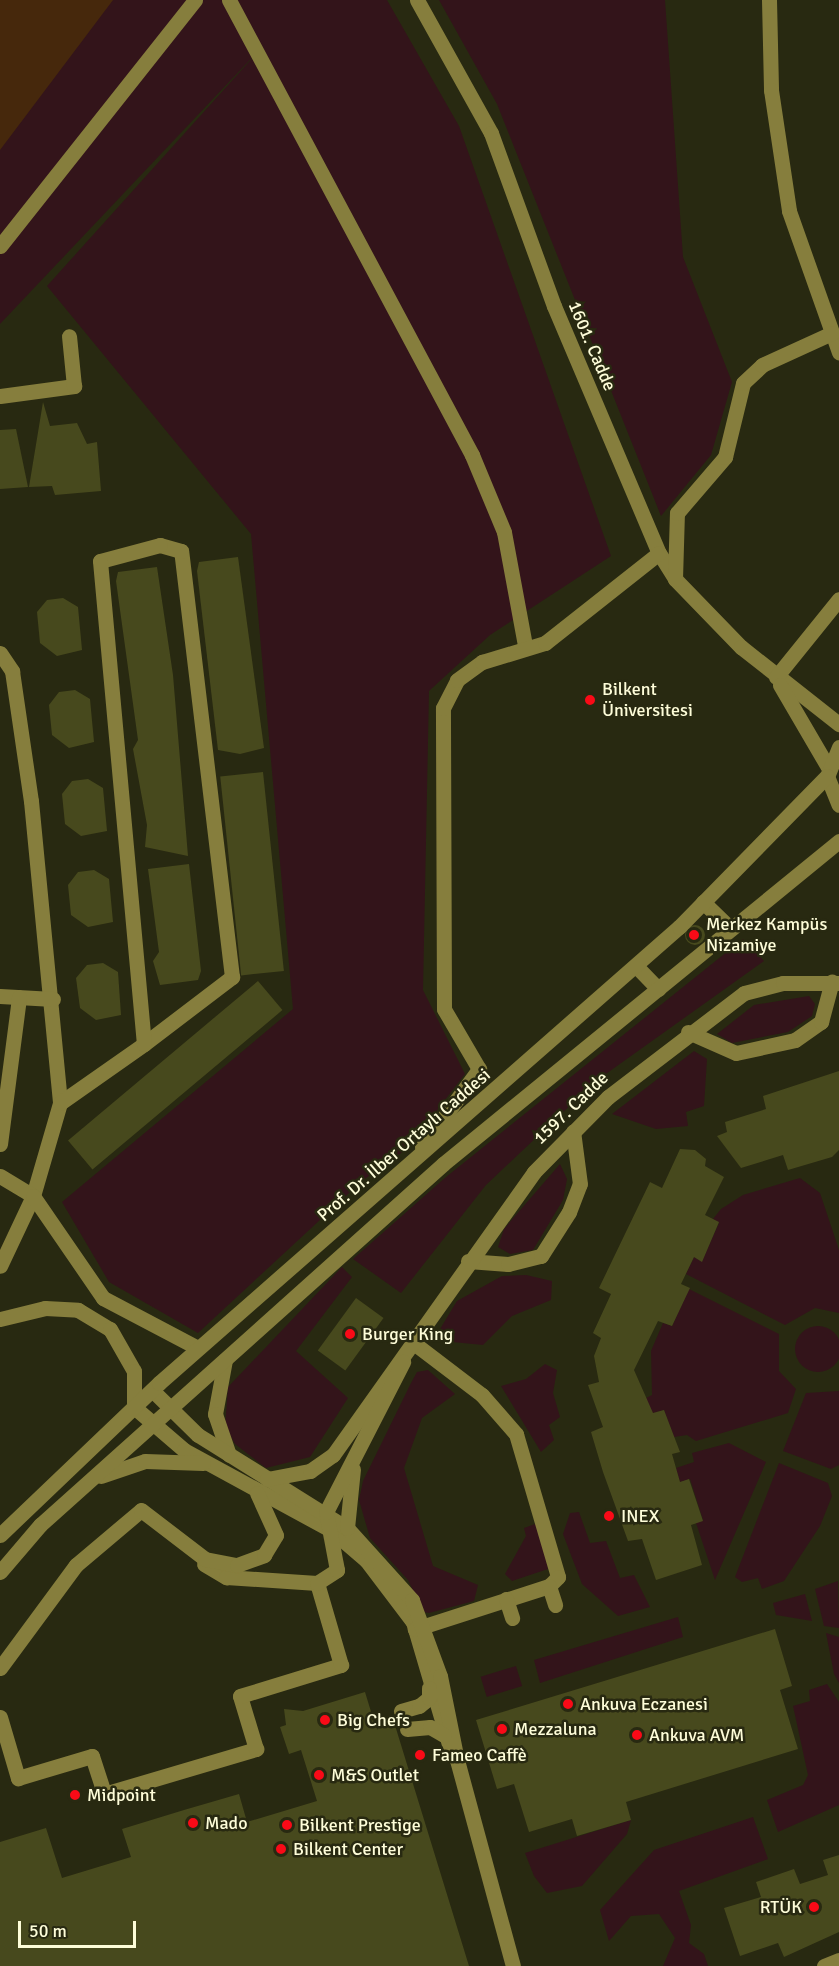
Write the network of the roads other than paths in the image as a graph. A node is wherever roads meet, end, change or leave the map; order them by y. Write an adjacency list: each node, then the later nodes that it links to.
1 (195, 0): 5 (street)
2 (229, 0): 13 (street)
3 (417, 0): 10 (street, 1601. Cadde)
4 (769, 0): 6 (street)
5 (0, 246)
6 (832, 333): 8 (street); 11 (street)
7 (69, 336): 9 (street)
8 (839, 352)
9 (0, 396)
10 (658, 553): 11 (street, 1601. Cadde); 13 (street)
11 (675, 579): 15 (street, 1601. Cadde)
12 (839, 599): 15 (street)
13 (525, 645): 34 (street)
14 (0, 653): 28 (street)
15 (776, 677): 16 (street, 1601. Cadde); 18 (street, 1601. Cadde)
16 (839, 724)
17 (839, 747): 18 (street, Prof. Dr. İlber Ortaylı Caddesi)
18 (827, 771): 19 (street); 21 (street, Prof. Dr. İlber Ortaylı Caddesi)
19 (839, 805)
20 (839, 841): 22 (street)
21 (703, 902): 22 (street); 23 (street, Prof. Dr. İlber Ortaylı Caddesi)
22 (730, 928): 25 (street)
23 (636, 966): 25 (street); 34 (street, Prof. Dr. İlber Ortaylı Caddesi)
24 (835, 982): 29 (street, 1597. Cadde); 29 (street)
25 (657, 989): 42 (street)
26 (0, 996): 27 (street)
27 (19, 997): 28 (street); 33 (street)
28 (53, 999): 31 (street)
29 (688, 1032): 32 (street, 1597. Cadde)
30 (144, 1044): 30 (street); 31 (street)
31 (60, 1103): 36 (street)
32 (573, 1131): 37 (street, 1597. Cadde); 37 (street)
33 (0, 1144)
34 (405, 1171): 41 (street, Prof. Dr. İlber Ortaylı Caddesi)
35 (0, 1176): 36 (street)
36 (33, 1196): 38 (street); 41 (street)
37 (468, 1262): 40 (street, 1597. Cadde)
38 (0, 1266)
39 (0, 1319): 45 (street)
40 (415, 1344): 43 (street, 1597. Cadde); 61 (street)
41 (198, 1348): 44 (street, Prof. Dr. İlber Ortaylı Caddesi)
42 (226, 1359): 46 (street); 49 (street)
43 (403, 1362): 48 (street, 1597. Cadde); 51 (street, 1597. Cadde)
44 (152, 1390): 45 (street, Prof. Dr. İlber Ortaylı Caddesi); 46 (street)
45 (134, 1407): 47 (street); 57 (street, Prof. Dr. İlber Ortaylı Caddesi)
46 (170, 1407): 47 (street); 49 (street)
47 (152, 1423): 50 (street); 52 (street)
48 (357, 1450): 54 (street, 1597. Cadde); 55 (street, 1597. Cadde)
49 (229, 1455): 51 (street)
50 (205, 1464): 52 (street); 53 (street)
51 (267, 1479): 54 (street)
52 (80, 1488): 59 (street)
53 (255, 1491): 56 (street); 58 (street)
54 (326, 1512): 55 (street); 56 (street)
55 (347, 1528): 65 (street)
56 (331, 1530): 60 (street); 65 (street)
57 (0, 1535)
58 (195, 1552): 60 (street); 66 (street)
59 (0, 1572)
60 (317, 1583): 70 (street)
61 (549, 1586): 62 (street); 63 (street)
62 (506, 1599): 64 (street); 65 (street)
63 (555, 1605)
64 (512, 1618)
65 (420, 1628): 67 (street); 69 (street)
66 (0, 1668)
67 (427, 1706): 68 (street); 69 (street); 72 (street)
68 (401, 1711)
69 (449, 1712): 73 (street)
70 (0, 1717)
71 (407, 1729): 72 (street)
72 (444, 1735): 73 (street)
73 (457, 1760): 75 (street)
74 (839, 1960): 76 (street)
75 (513, 1964)
76 (824, 1966)

